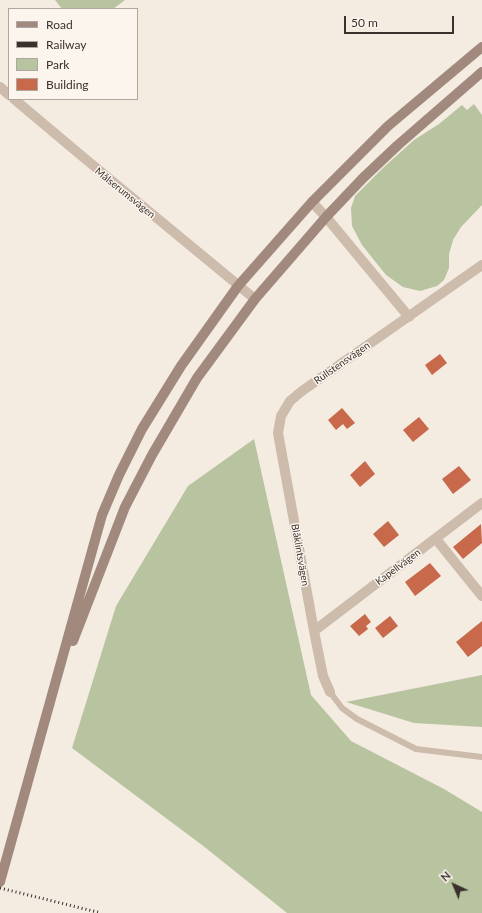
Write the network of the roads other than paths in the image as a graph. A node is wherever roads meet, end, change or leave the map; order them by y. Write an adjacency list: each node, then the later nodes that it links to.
1 (482, 47): 6 (main road)
2 (482, 72): 7 (main road)
3 (0, 87): 4 (street)
4 (8, 94)
5 (15, 100): 9 (street, Målserumsvägen)
6 (312, 202): 7 (street); 9 (main road)
7 (326, 217): 10 (main road); 11 (street)
8 (479, 271): 11 (street, Rullstensvägen)
9 (238, 286): 10 (street, Målserumsvägen); 18 (main road)
10 (255, 299): 18 (main road)
11 (409, 317): 12 (street, Rullstensvägen)
12 (281, 416): 16 (street, Blåklintsvägen)
13 (482, 503): 14 (street, Kapellvägen)
14 (436, 539): 15 (street); 16 (street, Kapellvägen)
15 (482, 596)
16 (314, 631): 17 (street, Blåklintsvägen)
17 (330, 692): 19 (lane)
18 (53, 693): 20 (main road)
19 (482, 758)
20 (0, 882)

